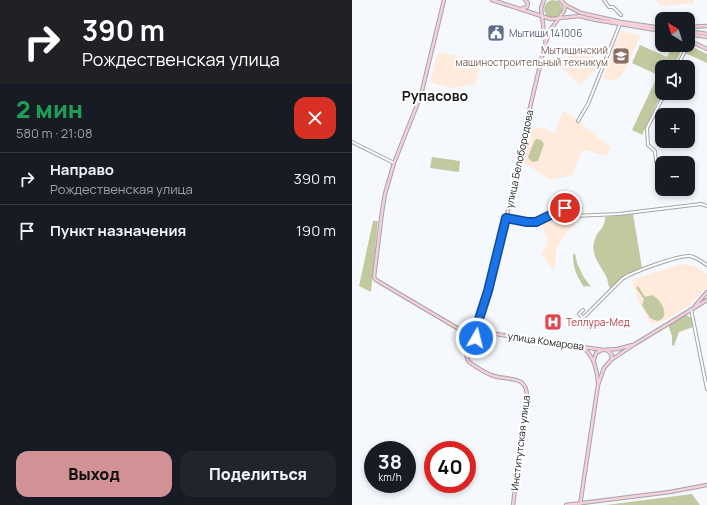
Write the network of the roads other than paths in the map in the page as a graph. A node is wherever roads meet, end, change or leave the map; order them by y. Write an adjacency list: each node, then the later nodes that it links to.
1 (444, 0): 25 (street)
2 (492, 0): 7 (street)
3 (526, 0): 7 (street)
4 (544, 0): 9 (street)
5 (604, 0): 8 (street)
6 (561, 1): 10 (street); 13 (street)
7 (521, 9): 9 (street)
8 (621, 15)
9 (543, 17): 10 (street); 19 (street)
10 (559, 19): 11 (street); 19 (street)
11 (620, 24): 15 (street); 22 (street)
12 (707, 26): 14 (street)
13 (655, 27)
14 (695, 27)
15 (655, 30)
16 (695, 34): 17 (street)
17 (707, 35)
18 (695, 43): 20 (street)
19 (545, 44): 27 (street, улица Белобородова)
20 (707, 50)
21 (661, 100): 24 (street)
22 (578, 121)
23 (352, 142): 25 (street)
24 (655, 156)
25 (394, 163): 35 (street)
26 (707, 206): 27 (street)
27 (506, 218): 33 (street, улица Белобородова)
28 (707, 265): 32 (street)
29 (707, 292): 31 (street)
30 (707, 300): 31 (street)
31 (692, 309): 40 (street); 48 (street)
32 (583, 310)
33 (479, 319): 34 (street, улица Белобородова); 36 (street, улица Белобородова)
34 (472, 329): 35 (street); 36 (street); 38 (street)
35 (462, 330): 38 (street)
36 (478, 330): 37 (street, улица Комарова); 39 (street)
37 (489, 333): 39 (street, улица Комарова); 41 (street, улица Комарова)
38 (470, 335): 39 (street); 42 (street)
39 (477, 338): 42 (street)
40 (635, 344): 43 (street, улица Комарова); 44 (street)
41 (581, 347): 43 (street, улица Комарова); 45 (street)
42 (467, 348): 51 (street, Институтская улица)
43 (605, 350): 44 (street); 45 (street)
44 (611, 360): 46 (street)
45 (594, 362): 46 (street); 47 (street)
46 (605, 367): 47 (street)
47 (598, 385): 50 (street)
48 (707, 389)
49 (707, 485): 50 (street)
50 (580, 504): 52 (street)
51 (513, 505)
52 (566, 505)

